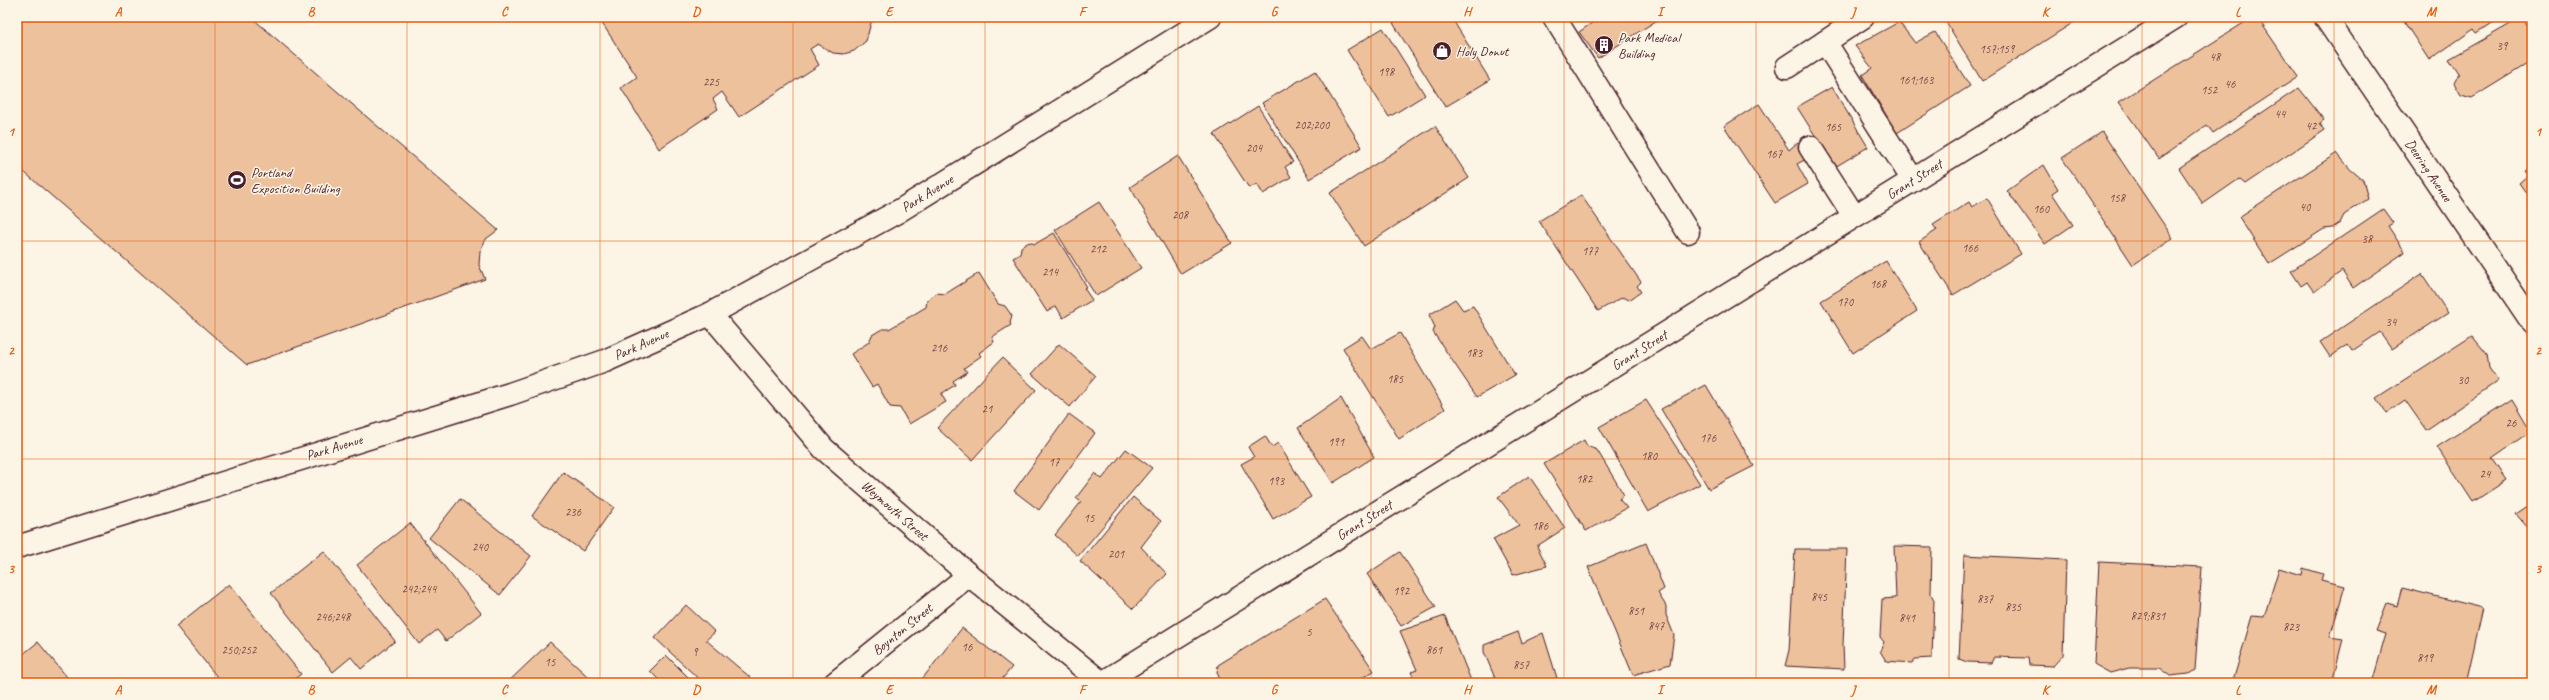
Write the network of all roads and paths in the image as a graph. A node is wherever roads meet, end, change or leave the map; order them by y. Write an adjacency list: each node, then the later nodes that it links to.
1 (1210, 17): 12 (street, Park Avenue)
2 (1554, 17): 11 (street)
3 (1864, 17): 6 (street)
4 (2176, 17): 9 (street, Grant Street)
5 (2325, 17): 13 (street, Deering Avenue)
6 (1825, 42): 7 (street); 9 (street)
7 (1787, 67)
8 (1810, 147): 10 (street)
9 (1913, 180): 10 (street, Grant Street)
10 (1854, 216): 17 (street, Grant Street)
11 (1688, 232)
12 (710, 314): 14 (street, Park Avenue); 15 (street, Weymouth Street)
13 (2532, 322)
14 (17, 547)
15 (969, 575): 16 (street, Boynton Street); 17 (street, Weymouth Street)
16 (835, 683)
17 (1102, 683)

